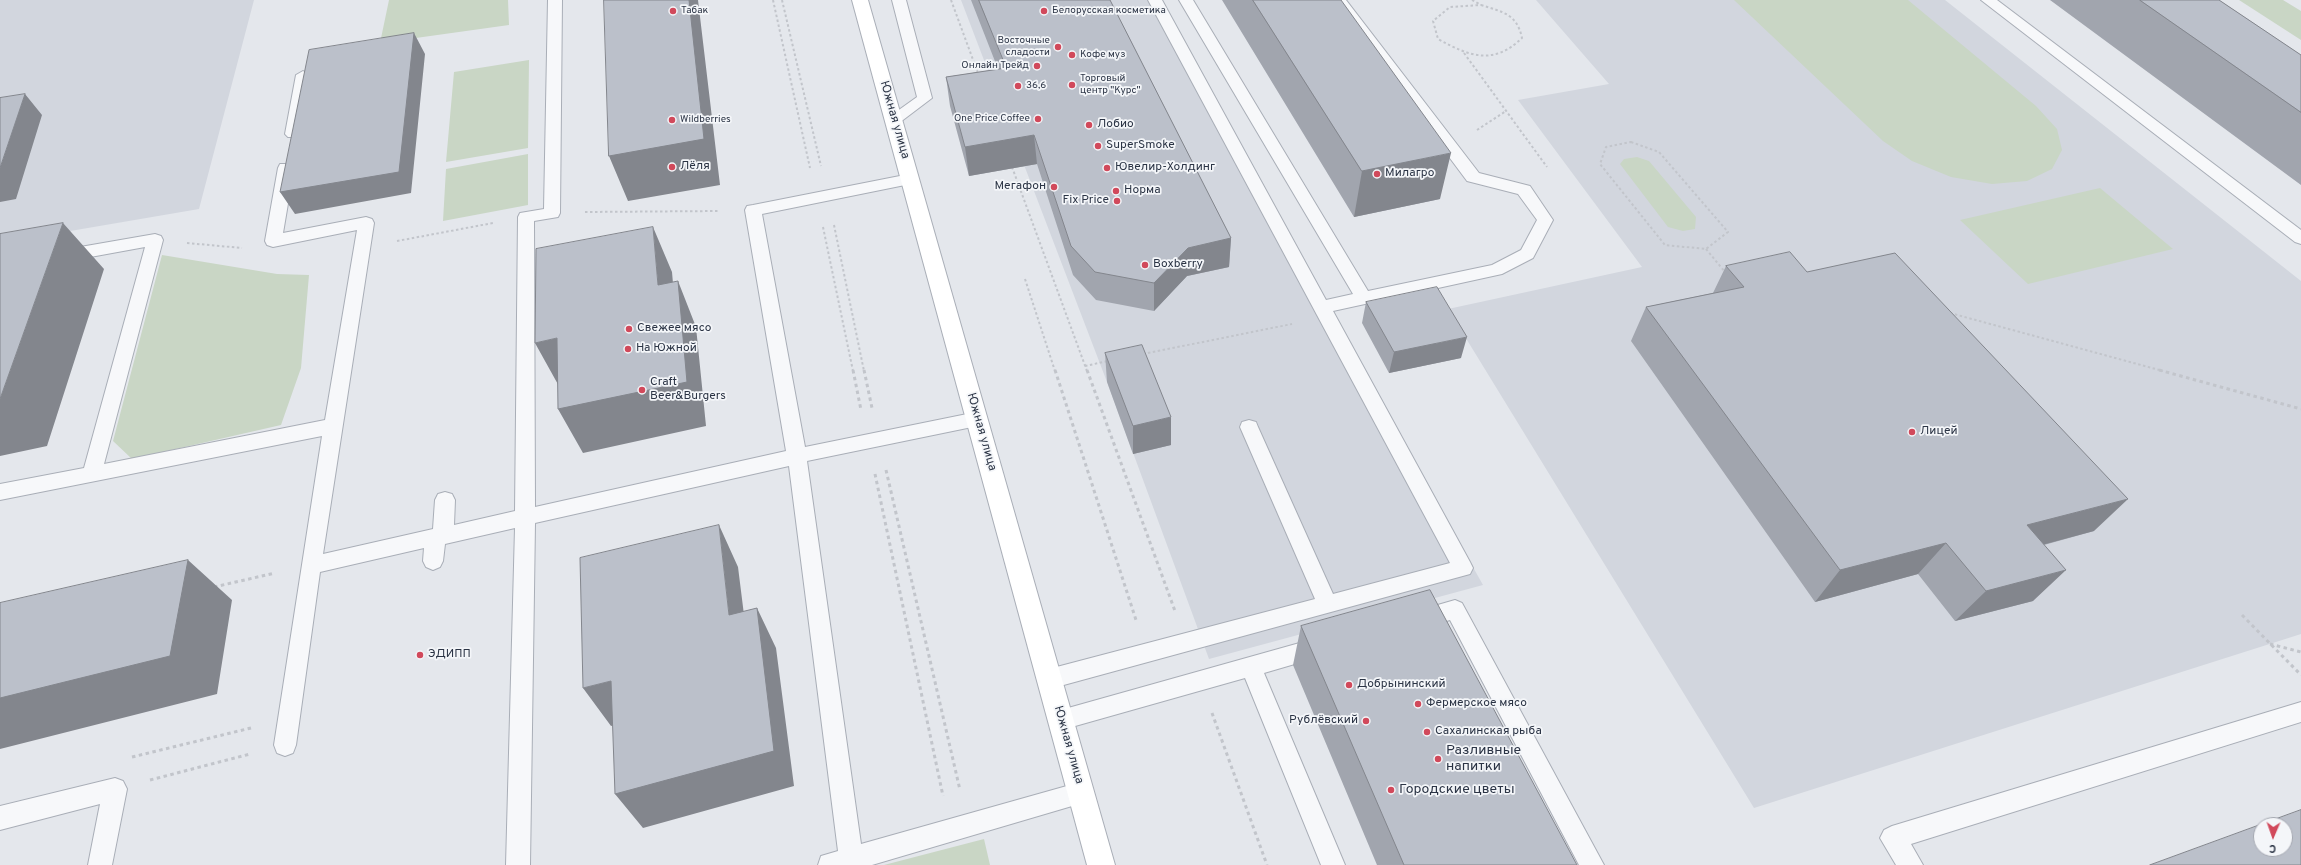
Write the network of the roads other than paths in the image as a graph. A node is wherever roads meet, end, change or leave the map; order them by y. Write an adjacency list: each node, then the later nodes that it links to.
1 (555, 0): 22 (lane)
2 (860, 0): 9 (street, Южная улица)
3 (899, 0): 9 (lane)
4 (1155, 0): 14 (lane)
5 (1186, 0): 13 (lane)
6 (1339, 0): 13 (lane)
7 (1988, 0): 11 (lane)
8 (303, 75): 16 (lane)
9 (894, 120): 10 (street, Южная улица)
10 (910, 179): 15 (street, Южная улица); 18 (lane)
11 (2301, 238)
12 (46, 259): 19 (lane)
13 (1364, 299): 14 (lane)
14 (1322, 307): 26 (lane)
15 (977, 419): 18 (lane); 30 (street, Южная улица)
16 (334, 426): 19 (lane); 25 (lane)
17 (1249, 426): 26 (lane)
18 (797, 456): 22 (lane); 36 (lane)
19 (92, 473): 20 (lane)
20 (0, 492)
21 (445, 500): 23 (lane)
22 (525, 518): 23 (lane); 38 (lane)
23 (439, 537): 24 (lane); 25 (lane)
24 (433, 561)
25 (311, 565): 33 (lane)
26 (1328, 605): 30 (lane)
27 (1402, 624): 41 (lane)
28 (1341, 641): 29 (lane)
29 (1251, 667): 32 (lane); 40 (lane)
30 (1049, 679): 32 (street, Южная улица)
31 (2301, 712): 42 (lane)
32 (1061, 720): 34 (street, Южная улица)
33 (285, 745)
34 (1081, 793): 36 (lane); 39 (street, Южная улица)
35 (0, 818): 37 (lane)
36 (844, 863)
37 (100, 865)
38 (518, 865)
39 (1101, 865)
40 (1334, 865)
41 (1592, 865)
42 (1911, 865)

